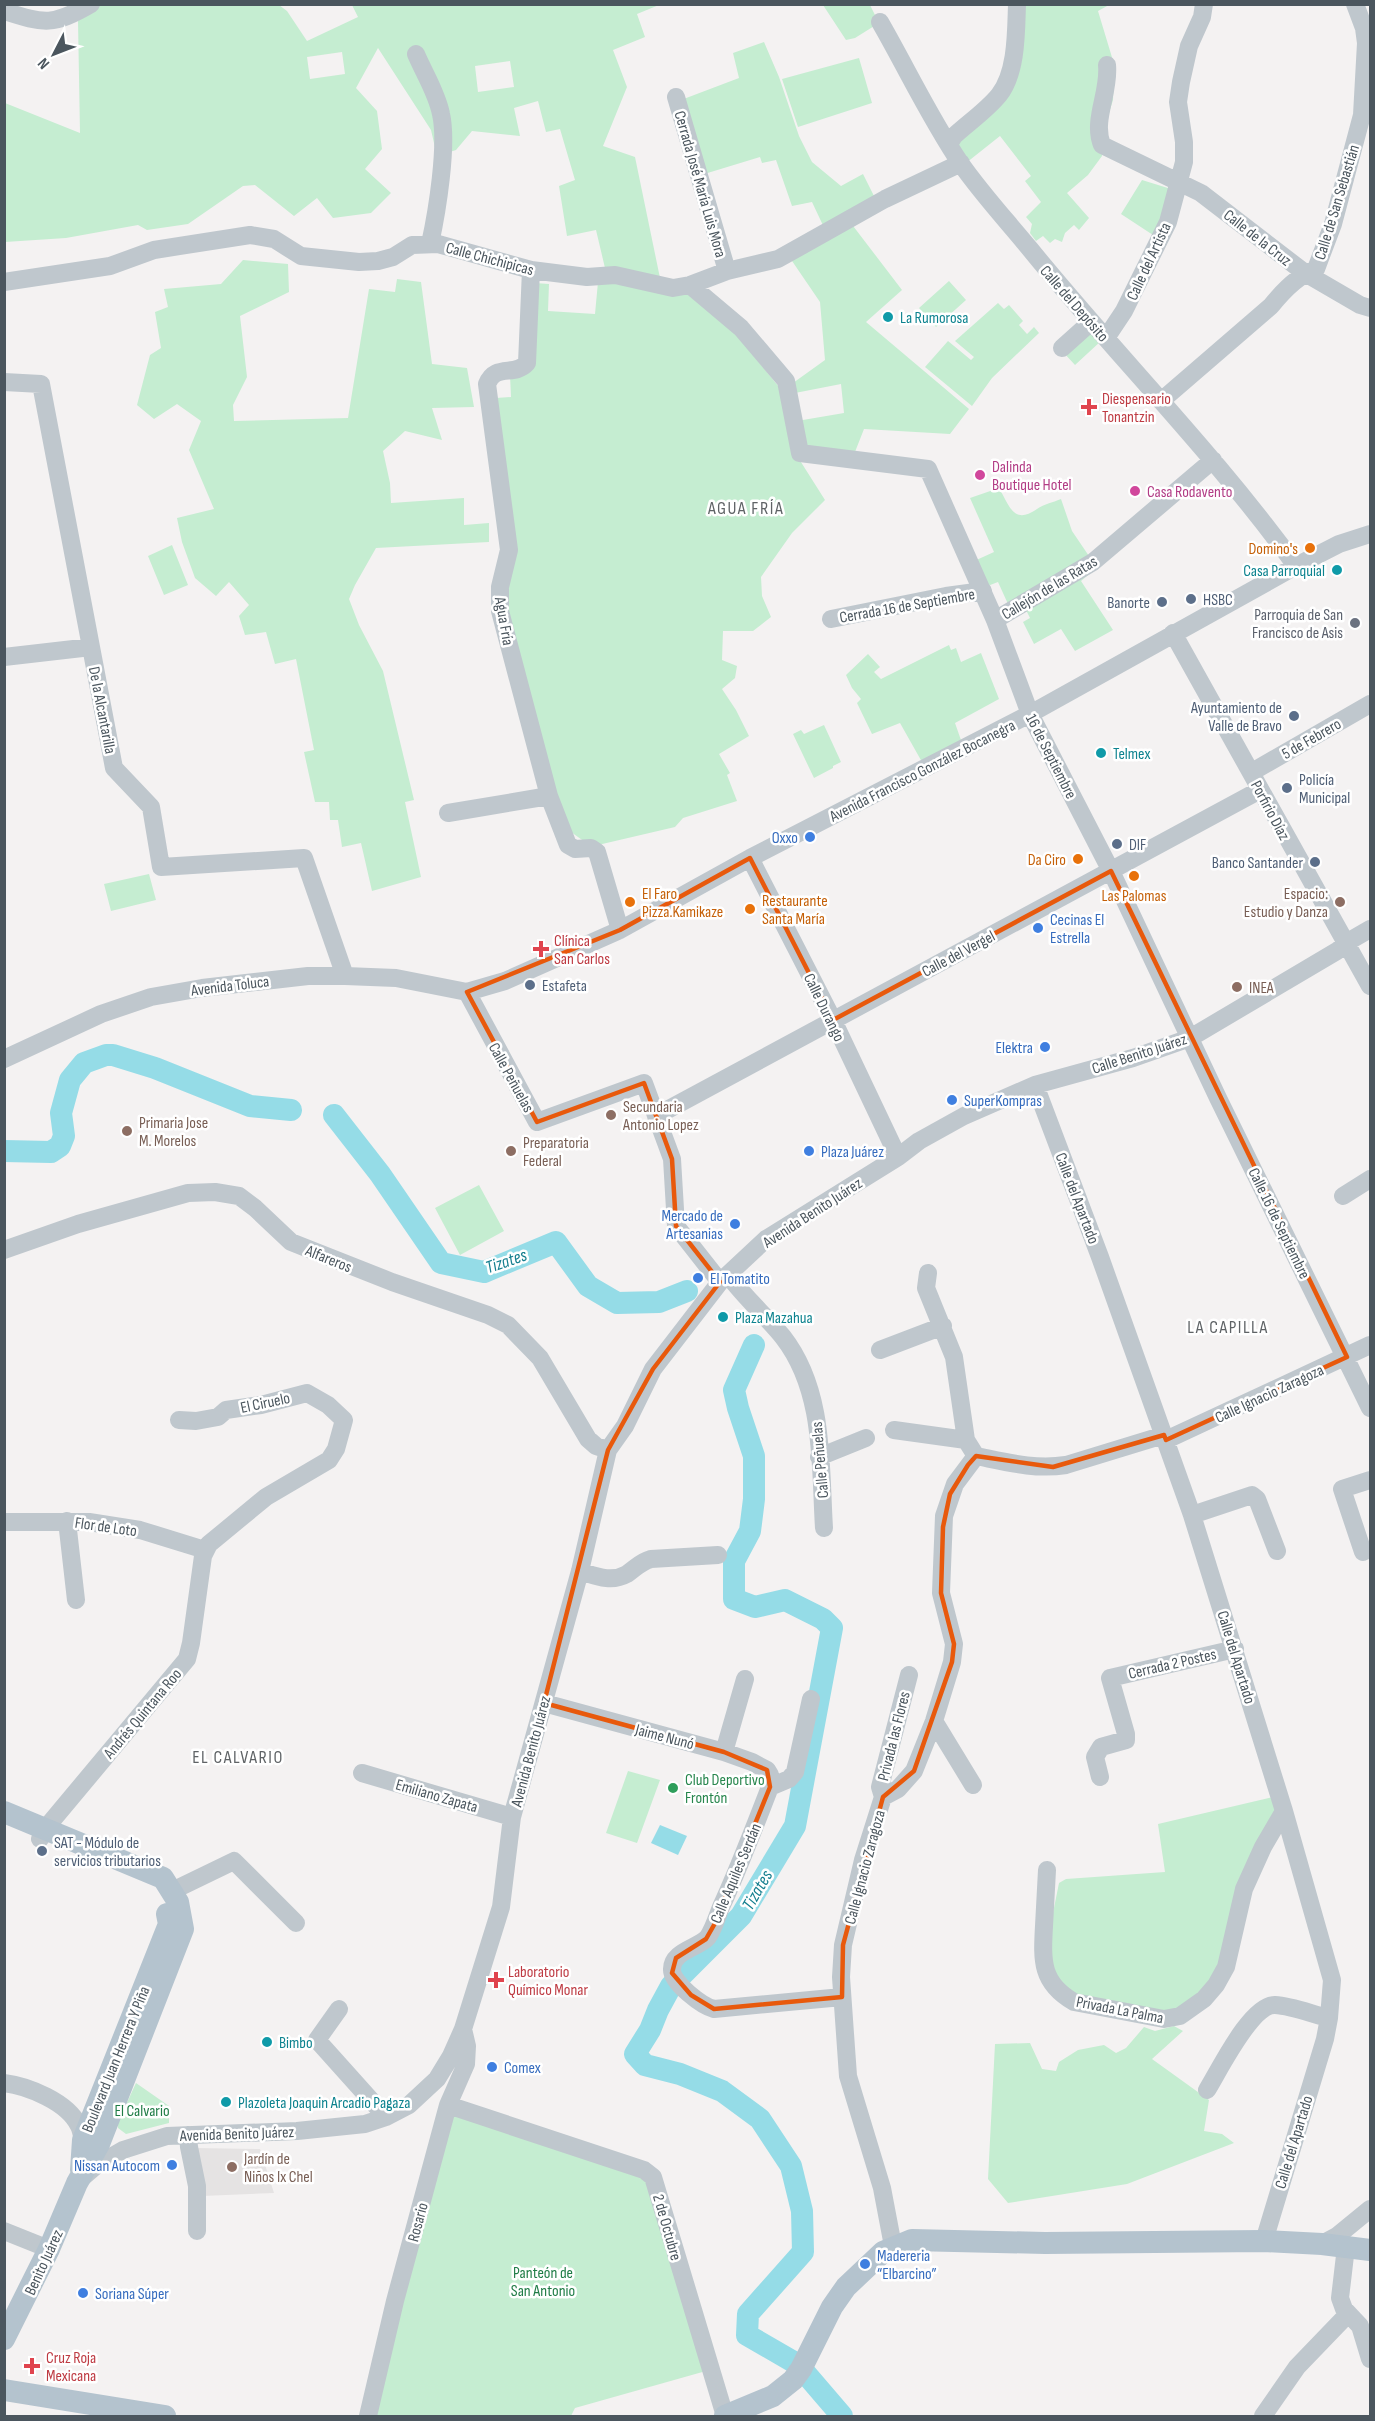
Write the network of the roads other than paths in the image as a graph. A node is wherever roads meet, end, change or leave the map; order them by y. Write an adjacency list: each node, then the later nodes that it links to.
1 (91, 4): 5 (street)
2 (1017, 4): 11 (street)
3 (1204, 4): 13 (street, Calle del Artista)
4 (1355, 4): 7 (street, Calle de San Sebastián)
5 (4, 11)
6 (880, 22): 11 (street, Calle del Depósito)
7 (1367, 23): 17 (street, Calle de San Sebastián)
8 (416, 54): 14 (street)
9 (1107, 65): 13 (street, Calle de la Cruz)
10 (676, 96): 16 (street, Cerrada José María Luis Mora)
11 (949, 144): 12 (street, Calle del Depósito)
12 (961, 163): 16 (street, Calle Chichipicas); 21 (street, Calle del Depósito)
13 (1178, 182): 17 (street, Calle de la Cruz); 22 (street, Calle del Artista)
14 (430, 244): 15 (street, Calle Chichipicas); 18 (street, Calle Chichipicas)
15 (531, 270): 19 (street, Calle Chichipicas); 39 (street, Agua Fría)
16 (727, 271): 19 (street, Calle Chichipicas)
17 (1305, 273): 20 (street, Calle de la Cruz); 25 (street, Calle de San Sebastián)
18 (4, 282)
19 (690, 285): 29 (street, 16 de Septiembre)
20 (1371, 308)
21 (1091, 322): 22 (street, Calle del Depósito); 23 (street)
22 (1106, 338): 25 (street, Calle del Depósito)
23 (1062, 348)
24 (4, 382): 33 (street, De la Alcantarilla)
25 (1161, 401): 26 (street, Calle del Depósito)
26 (1224, 465): 28 (street, Calle del Depósito); 31 (street, Callejón de las Ratas)
27 (1371, 534): 28 (street, Avenida Francisco González Bocanegra)
28 (1296, 566): 32 (street, Avenida Francisco González Bocanegra)
29 (982, 591): 30 (street, Cerrada 16 de Septiembre); 31 (street, 16 de Septiembre)
30 (831, 620)
31 (995, 620): 36 (street, 16 de Septiembre)
32 (1173, 633): 36 (street, Avenida Francisco González Bocanegra); 37 (street, Porfirio Díaz)
33 (91, 647): 34 (street); 46 (street, De la Alcantarilla)
34 (4, 657)
35 (1371, 704): 37 (street, 5 de Febrero)
36 (1030, 714): 41 (street, Avenida Francisco González Bocanegra); 42 (street, 16 de Septiembre)
37 (1251, 772): 38 (street, Porfirio Díaz)
38 (1260, 790): 42 (street, Calle del Vergel); 45 (street, Porfirio Díaz)
39 (549, 796): 40 (street); 44 (street, Agua Fría)
40 (448, 813)
41 (750, 858): 44 (street, Avenida Francisco González Bocanegra); 49 (street, Calle Durango)
42 (1111, 870): 49 (street, Calle del Vergel); 50 (street, 16 de Septiembre)
43 (1371, 928): 45 (street, Calle Benito Juárez)
44 (620, 930): 48 (street, Avenida Francisco González Bocanegra)
45 (1346, 944): 47 (street, Porfirio Díaz); 50 (street, Calle Benito Juárez)
46 (345, 976): 48 (street, Avenida Toluca); 51 (street, Avenida Toluca)
47 (1371, 986)
48 (466, 992): 53 (street, Calle Peñuelas)
49 (833, 1020): 53 (street, Calle del Vergel); 54 (street, Calle Durango)
50 (1190, 1038): 52 (street, Calle Benito Juárez); 63 (street, Calle 16 de Septiembre)
51 (4, 1059)
52 (1035, 1085): 54 (street, Calle Benito Juárez); 68 (street, Calle del Apartado)
53 (657, 1116): 59 (street, Calle Peñuelas)
54 (898, 1157): 59 (street, Avenida Benito Juárez)
55 (1371, 1179): 56 (street)
56 (1343, 1196)
57 (4, 1250): 70 (street, Alfareros)
58 (928, 1273): 60 (street)
59 (724, 1279): 70 (street, Avenida Benito Juárez); 72 (street, Calle Peñuelas)
60 (943, 1326): 62 (street); 69 (street)
61 (1371, 1345): 63 (street, Calle Ignacio Zaragoza)
62 (880, 1350)
63 (1347, 1357): 64 (street, Calle 16 de Septiembre); 68 (street, Calle Ignacio Zaragoza)
64 (1371, 1408)
65 (179, 1420): 78 (street, El Ciruelo)
66 (894, 1430): 69 (street)
67 (866, 1438): 72 (street)
68 (1165, 1438): 71 (street, Calle Ignacio Zaragoza); 74 (street, Calle del Apartado)
69 (966, 1440): 71 (street)
70 (608, 1450): 82 (street, Avenida Benito Juárez)
71 (976, 1456): 89 (street, Calle Ignacio Zaragoza)
72 (819, 1458): 77 (street, Calle Peñuelas)
73 (1371, 1480): 80 (street)
74 (1192, 1515): 79 (street); 84 (street, Calle del Apartado)
75 (67, 1521): 76 (street, Flor de Loto); 78 (street, Flor de Loto); 83 (street)
76 (4, 1522)
77 (824, 1528)
78 (205, 1550): 100 (street, Andrés Quintana Roo)
79 (1276, 1551)
80 (1363, 1552)
81 (718, 1555): 82 (street)
82 (580, 1571): 88 (street, Avenida Benito Juárez)
83 (76, 1600)
84 (1234, 1649): 92 (street, Cerrada 2 Postes); 96 (street, Calle del Apartado)
85 (909, 1675): 95 (street, Privada las Flores)
86 (745, 1679): 90 (street)
87 (811, 1699): 94 (street)
88 (544, 1703): 90 (street, Jaime Nunó); 98 (street, Avenida Benito Juárez)
89 (934, 1721): 93 (street); 95 (street, Calle Ignacio Zaragoza)
90 (724, 1752): 94 (street, Jaime Nunó)
91 (362, 1773): 98 (street, Emiliano Zapata)
92 (1100, 1777)
93 (973, 1785)
94 (770, 1787): 104 (street, Calle Aquiles Serdán)
95 (883, 1797): 104 (street, Calle Ignacio Zaragoza)
96 (1284, 1811): 101 (street, Privada La Palma); 106 (street, Calle del Apartado)
97 (4, 1812): 100 (main road, Boulevard Juan Herrera Y Piña)
98 (512, 1817): 107 (street, Avenida Benito Juárez)
99 (4, 1825): 100 (main road, Boulevard Juan Herrera Y Piña)
100 (42, 1834): 102 (main road, Boulevard Juan Herrera Y Piña); 113 (main road, Boulevard Juan Herrera Y Piña)
101 (1047, 1870)
102 (172, 1891): 103 (street); 114 (main road, Boulevard Juan Herrera Y Piña)
103 (296, 1923)
104 (842, 1997): 120 (street, Calle Ignacio Zaragoza)
105 (339, 2009): 111 (street)
106 (1329, 2018): 109 (street); 118 (street, Calle del Apartado)
107 (463, 2029): 110 (street, Rosario); 111 (street, Avenida Benito Juárez)
108 (4, 2083): 113 (street)
109 (1207, 2090)
110 (448, 2105): 129 (street, Rosario); 130 (street, 2 de Octubre)
111 (386, 2117): 112 (street, Avenida Benito Juárez)
112 (188, 2134): 114 (street, Avenida Benito Juárez); 117 (street)
113 (83, 2140): 114 (main road, Boulevard Juan Herrera Y Piña)
114 (77, 2183): 122 (main road, Benito Juárez)
115 (1371, 2209): 119 (street)
116 (4, 2231): 122 (street)
117 (197, 2231)
118 (1264, 2241): 119 (main road); 120 (main road)
119 (1322, 2244): 121 (main road)
120 (893, 2246): 130 (main road)
121 (1346, 2247): 123 (main road); 124 (street)
122 (49, 2249): 125 (main road, Benito Juárez)
123 (1371, 2250)
124 (1360, 2324): 126 (street); 131 (street)
125 (8, 2327)
126 (1371, 2359)
127 (4, 2390): 128 (main road)
128 (165, 2416)
129 (368, 2416)
130 (725, 2416)
131 (1263, 2416)

